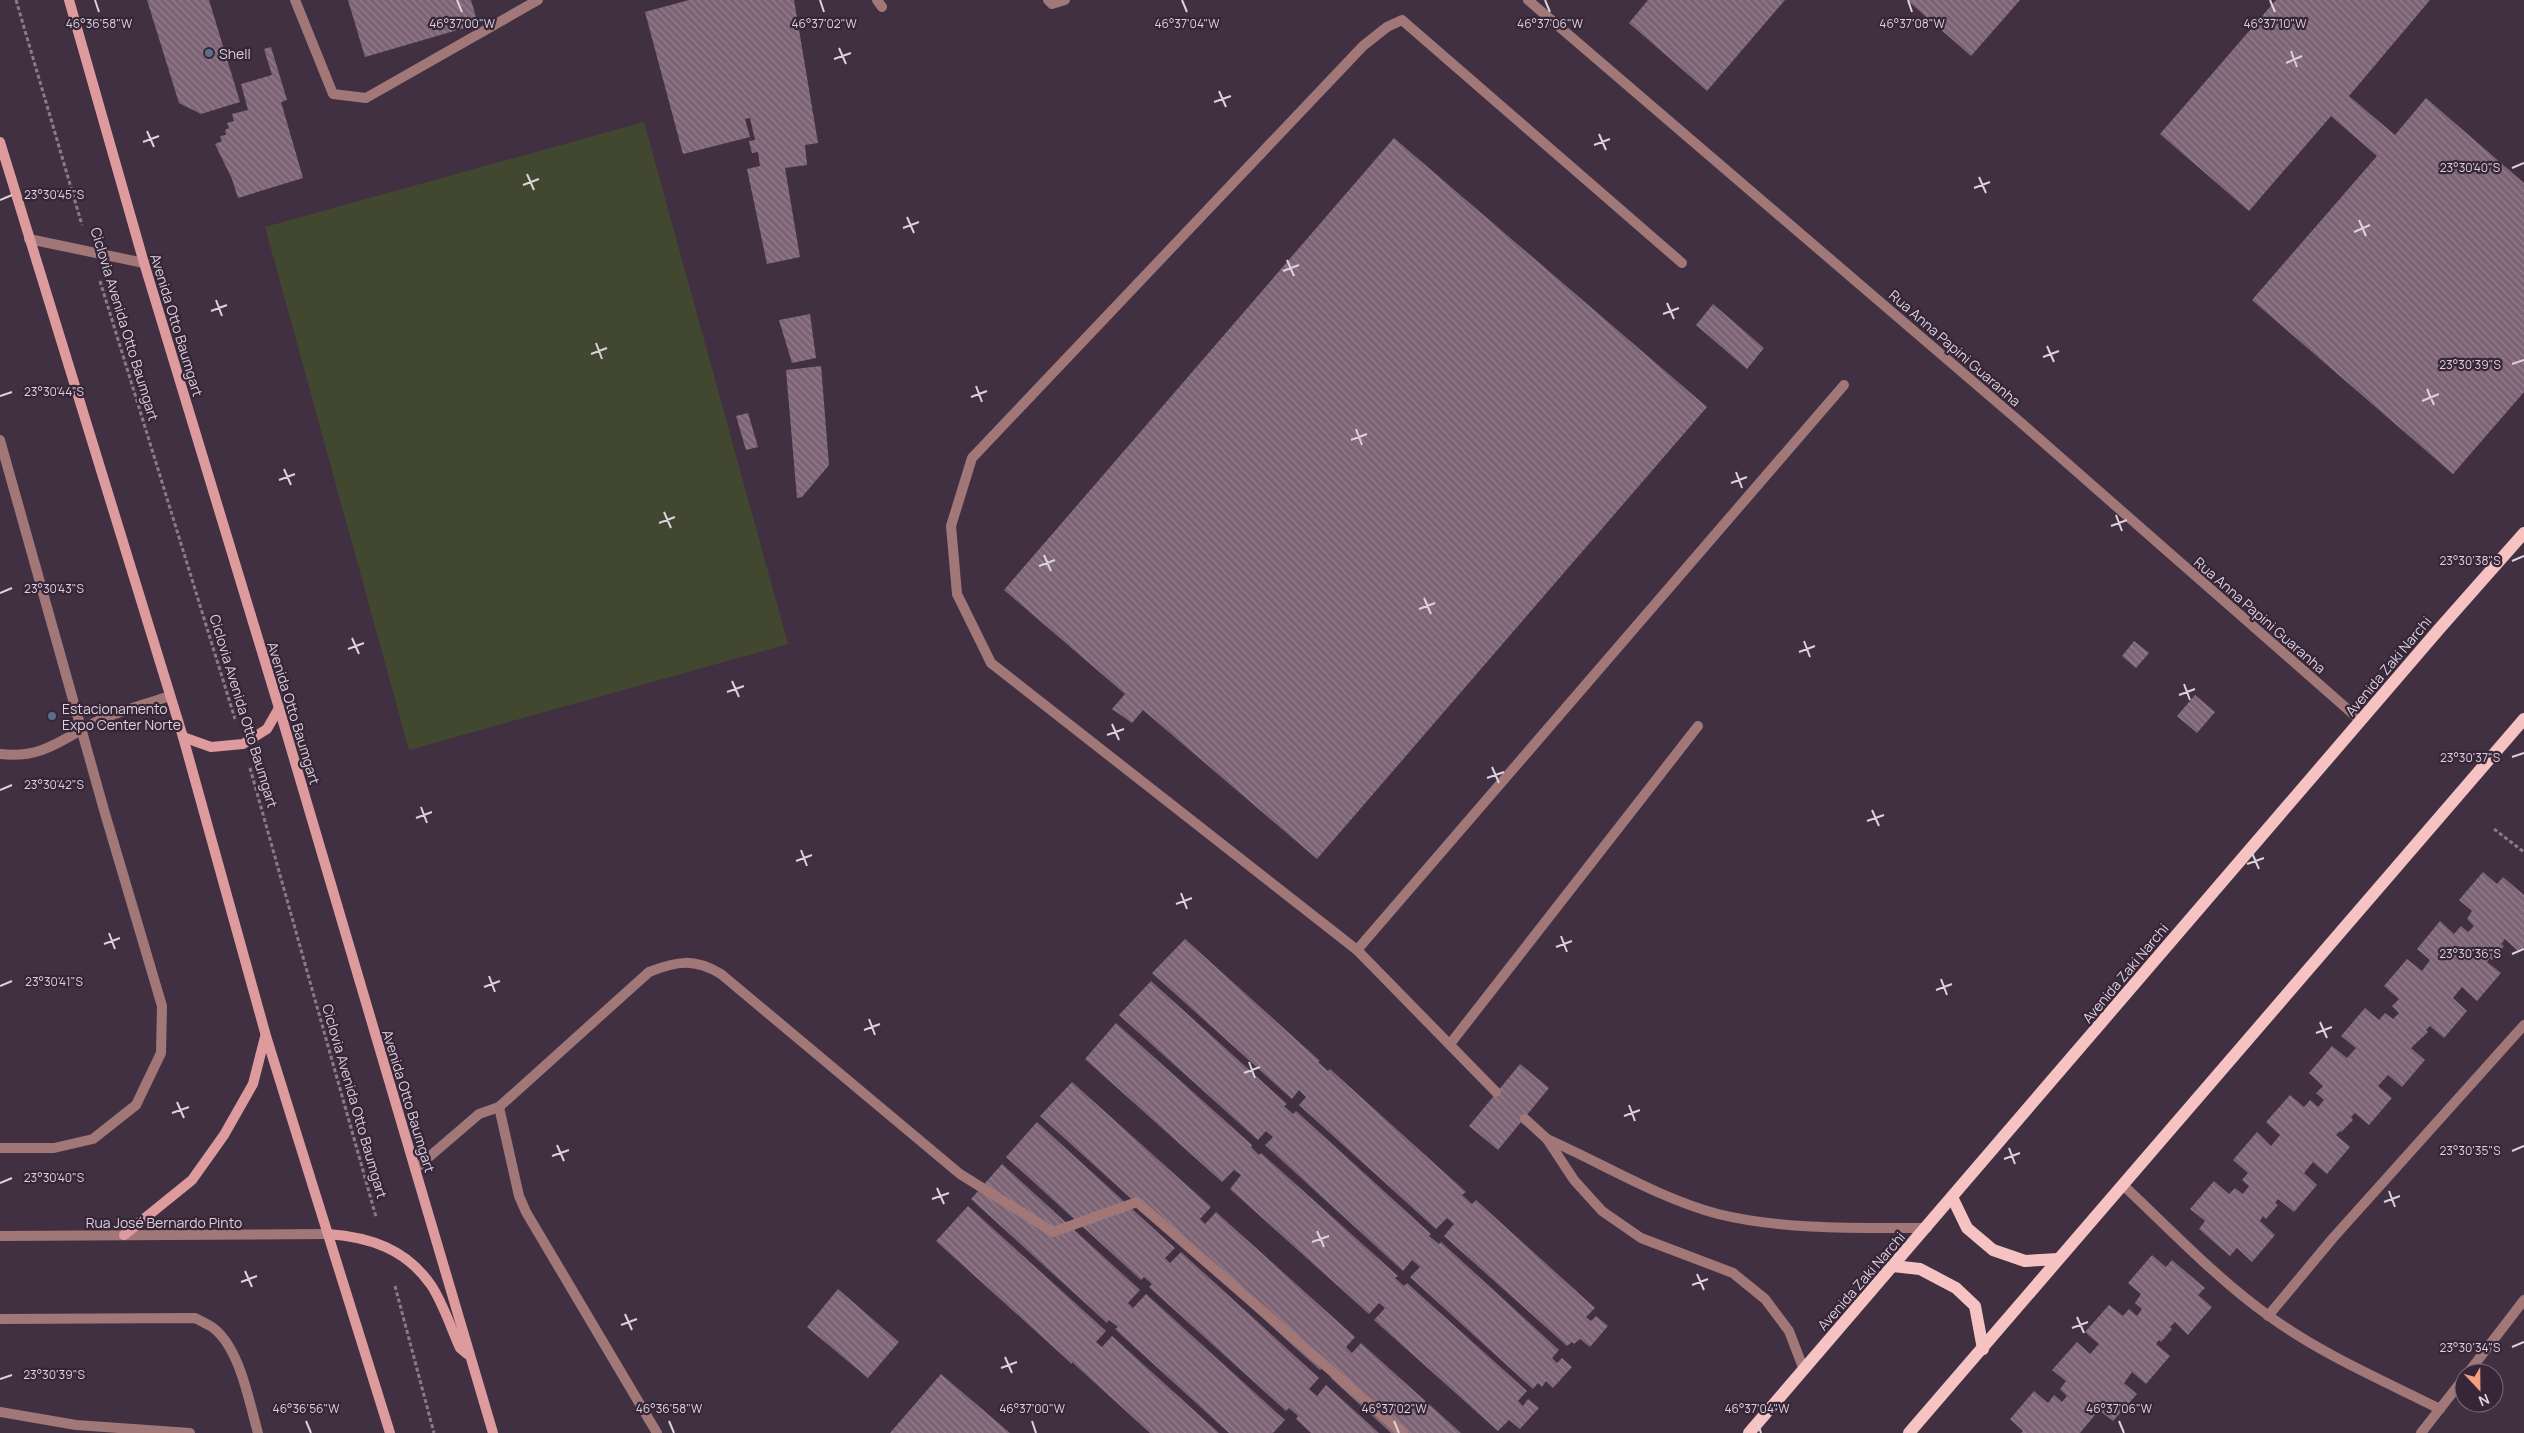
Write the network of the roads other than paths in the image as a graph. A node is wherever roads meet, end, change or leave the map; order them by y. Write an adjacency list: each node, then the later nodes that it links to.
1 (69, 0): 9 (main road, Avenida Otto Baumgart)
2 (295, 0): 3 (street)
3 (538, 0)
4 (1048, 0): 5 (street)
5 (1065, 0)
6 (1528, 0): 17 (street, Rua Anna Papini Guaranha)
7 (0, 142): 8 (main road)
8 (29, 239): 9 (street); 14 (main road)
9 (144, 263): 15 (main road, Avenida Otto Baumgart)
10 (1682, 263): 22 (street)
11 (1844, 384): 22 (street)
12 (0, 440): 19 (street)
13 (2524, 533): 17 (main road, Avenida Zaki Narchi)
14 (170, 696): 19 (street); 20 (main road)
15 (279, 708): 20 (main road); 31 (main road, Avenida Otto Baumgart)
16 (2524, 719): 32 (main road)
17 (2361, 722): 33 (main road, Avenida Zaki Narchi)
18 (1698, 726): 25 (street)
19 (82, 730): 21 (street); 30 (street)
20 (183, 737): 24 (main road)
21 (0, 754)
22 (1357, 950): 25 (street)
23 (2524, 1025): 41 (street)
24 (266, 1036): 35 (main road); 36 (main road)
25 (1450, 1044): 26 (street)
26 (1496, 1092)
27 (499, 1107): 31 (street); 55 (street); 56 (street)
28 (1525, 1119): 29 (street)
29 (1547, 1139): 34 (street); 46 (street)
30 (0, 1148)
31 (415, 1169): 44 (main road, Avenida Otto Baumgart)
32 (2124, 1186): 38 (main road); 41 (street)
33 (1953, 1198): 34 (main road, Avenida Zaki Narchi); 38 (main road)
34 (1927, 1228): 39 (main road, Avenida Zaki Narchi)
35 (328, 1234): 36 (street, Rua José Bernardo Pinto); 44 (main road); 53 (main road)
36 (124, 1235): 37 (street, Rua José Bernardo Pinto)
37 (0, 1236)
38 (2058, 1259): 43 (main road)
39 (1893, 1266): 43 (main road); 46 (main road, Avenida Zaki Narchi)
40 (2524, 1300): 45 (street)
41 (2268, 1316): 48 (street)
42 (0, 1319): 52 (street)
43 (1982, 1348): 58 (main road)
44 (470, 1357): 54 (main road, Avenida Otto Baumgart)
45 (2476, 1363)
46 (1804, 1370): 57 (main road, Avenida Zaki Narchi)
47 (2454, 1390): 48 (street)
48 (2440, 1408): 59 (street)
49 (0, 1412): 50 (street)
50 (73, 1429): 51 (street)
51 (190, 1433)
52 (258, 1433)
53 (390, 1433)
54 (493, 1433)
55 (657, 1433)
56 (1403, 1433)
57 (1749, 1433)
58 (1910, 1433)
59 (2421, 1433)

